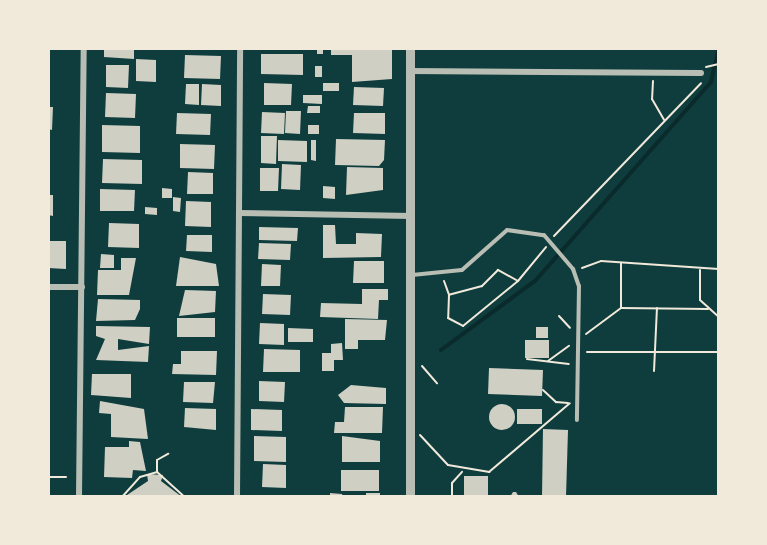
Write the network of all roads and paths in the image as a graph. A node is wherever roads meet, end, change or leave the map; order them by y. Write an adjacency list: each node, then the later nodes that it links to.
1 (84, 48): 21 (street)
2 (240, 48): 10 (street)
3 (410, 48): 6 (street)
4 (708, 64): 5 (path)
5 (719, 64)
6 (410, 71): 7 (street); 11 (street)
7 (652, 72): 8 (street); 9 (path)
8 (701, 73): 9 (path)
9 (665, 121): 12 (path)
10 (239, 213): 11 (street); 52 (street)
11 (413, 216): 17 (street)
12 (550, 241): 16 (lane); 18 (lane); 19 (path)
13 (621, 262): 15 (path); 16 (path); 23 (path)
14 (719, 269): 15 (path)
15 (700, 270): 25 (path)
16 (574, 272): 28 (lane)
17 (412, 275): 18 (lane); 43 (street)
18 (443, 275): 22 (path)
19 (518, 281): 22 (path); 22 (path)
20 (48, 287): 21 (street)
21 (82, 287): 49 (street)
22 (449, 295)
23 (621, 308): 24 (path); 28 (path)
24 (657, 309): 25 (path); 32 (path)
25 (708, 309): 27 (path)
26 (559, 316): 28 (path)
27 (719, 317)
28 (578, 334): 30 (lane)
29 (569, 341): 34 (path)
30 (578, 352): 32 (path); 35 (lane)
31 (719, 352): 32 (path)
32 (654, 354): 37 (path)
33 (526, 360): 34 (path)
34 (548, 361): 35 (path)
35 (578, 364): 41 (lane)
36 (422, 366): 38 (path)
37 (654, 371)
38 (437, 383)
39 (543, 390): 40 (path)
40 (568, 403): 41 (path); 46 (path)
41 (577, 403): 42 (lane)
42 (577, 420)
43 (411, 434): 46 (path); 53 (street)
44 (168, 454): 45 (path)
45 (156, 472): 50 (path); 51 (path)
46 (462, 472): 54 (path)
47 (48, 477): 48 (path)
48 (66, 477)
49 (79, 497)
50 (122, 497)
51 (185, 497)
52 (237, 497)
53 (410, 497)
54 (452, 497)

